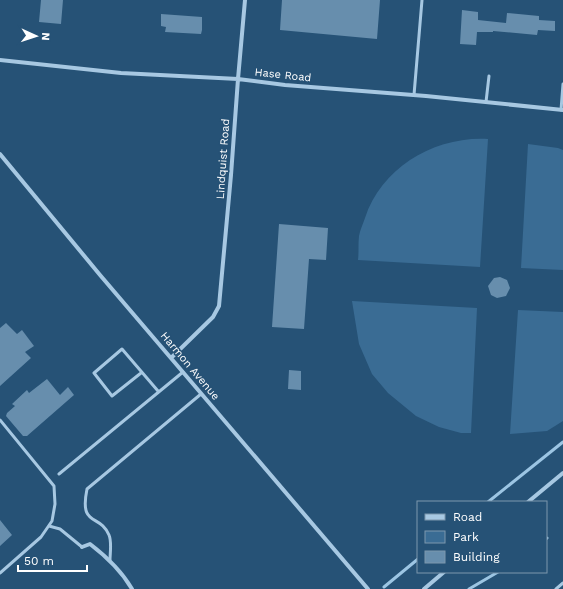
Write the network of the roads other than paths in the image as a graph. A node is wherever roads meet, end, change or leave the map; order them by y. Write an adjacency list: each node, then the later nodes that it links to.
1 (245, 0): 5 (street, Lindquist Road)
2 (422, 0): 7 (lane)
3 (0, 60): 5 (street, Hase Road)
4 (489, 76): 8 (lane)
5 (238, 79): 7 (street, Hase Road); 11 (street, Lindquist Road)
6 (563, 84): 9 (lane)
7 (414, 95): 8 (street, Hase Road)
8 (486, 102): 9 (street, Hase Road)
9 (562, 110)
10 (0, 154): 11 (street, Harmon Avenue)
11 (171, 358): 12 (street, Harmon Avenue)
12 (182, 372): 14 (lane); 15 (street, Harmon Avenue)
13 (141, 373): 13 (lane); 14 (lane)
14 (158, 391): 17 (lane)
15 (201, 394): 22 (lane); 27 (street, Harmon Avenue)
16 (0, 420): 20 (lane)
17 (59, 474)
18 (562, 475): 19 (street)
19 (529, 501)
20 (49, 526): 21 (lane); 23 (lane)
21 (82, 547): 22 (street)
22 (110, 560): 26 (street)
23 (0, 573)
24 (443, 573): 28 (street)
25 (563, 583): 29 (lane)
26 (132, 589)
27 (368, 589)
28 (424, 589)
29 (556, 589)

